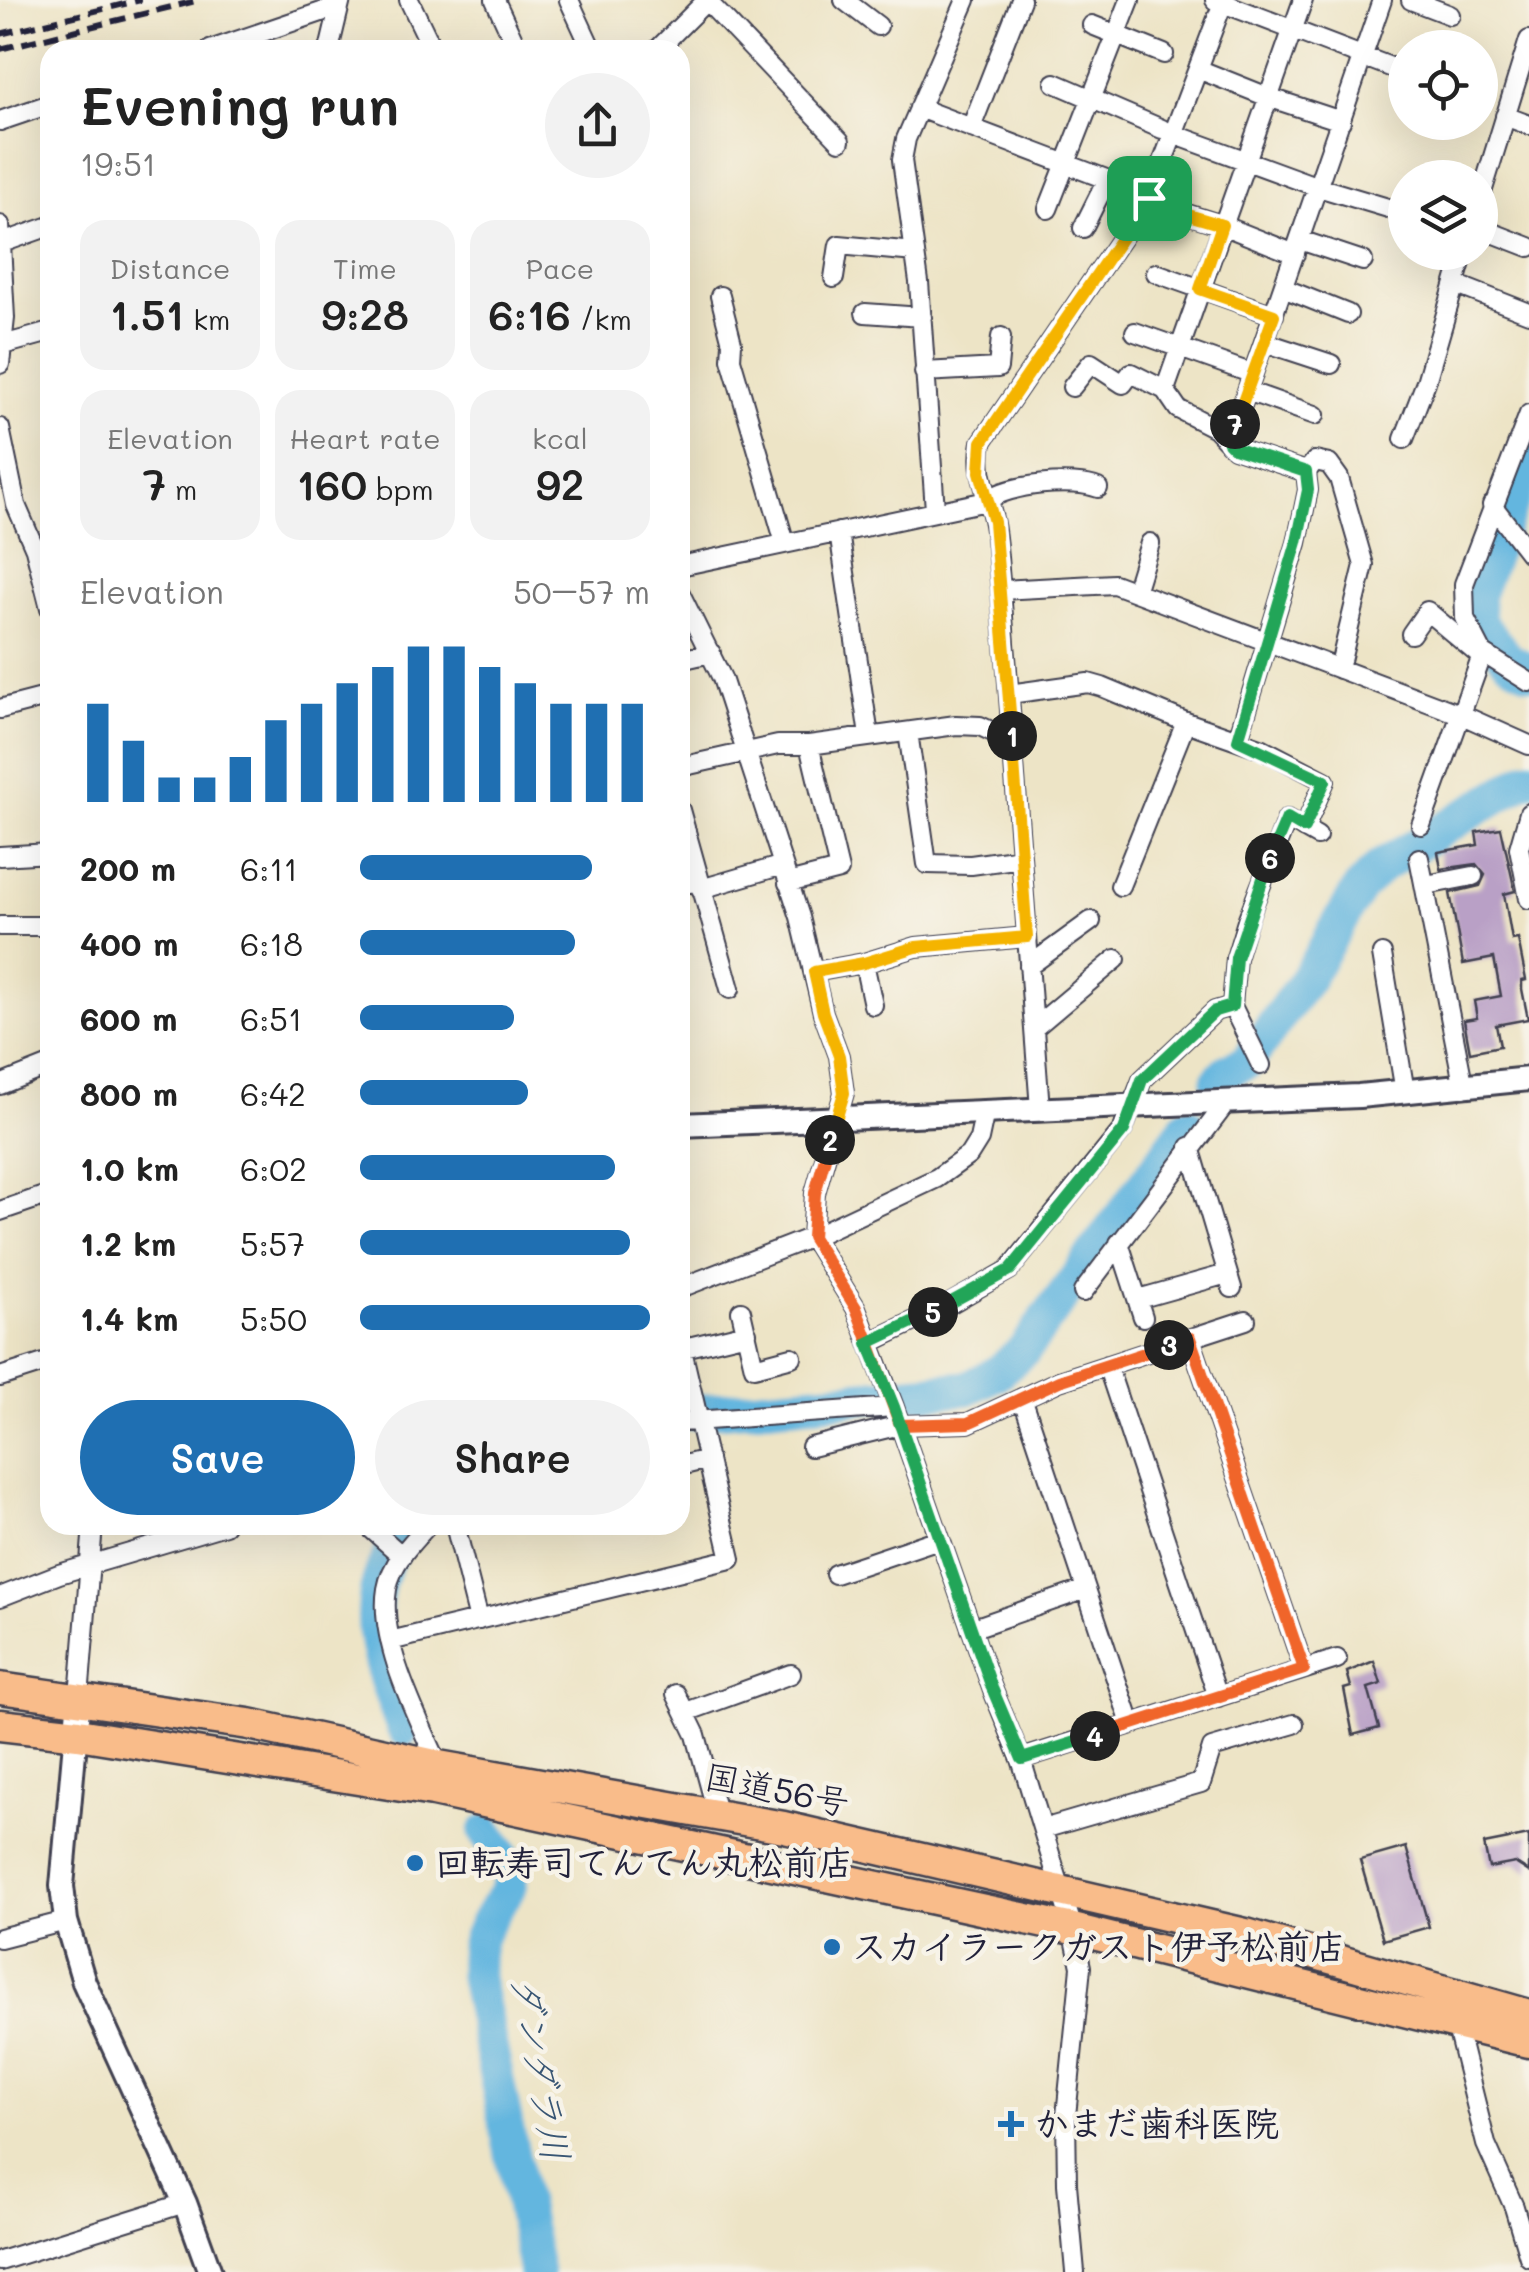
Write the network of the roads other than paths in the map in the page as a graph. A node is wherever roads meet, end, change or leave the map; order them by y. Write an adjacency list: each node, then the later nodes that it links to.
1 (409, 0): 21 (street)
2 (495, 0): 22 (street)
3 (707, 0): 24 (street); 41 (street)
4 (844, 0): 16 (street)
5 (966, 0): 34 (street)
6 (1021, 0): 39 (street)
7 (1130, 0): 18 (street)
8 (1303, 0): 17 (street)
9 (1382, 0): 27 (street)
10 (1411, 0): 14 (street)
11 (1220, 1): 17 (street); 29 (street)
12 (575, 2): 23 (street)
13 (340, 3): 19 (street); 20 (street)
14 (1450, 15)
15 (1092, 25): 18 (street)
16 (878, 26)
17 (1292, 31): 27 (street); 31 (street)
18 (1117, 35): 26 (street); 32 (street)
19 (238, 40)
20 (331, 40)
21 (428, 40)
22 (513, 40)
23 (588, 40)
24 (667, 40)
25 (1529, 40): 35 (street)
26 (1164, 54)
27 (1363, 56): 28 (street); 36 (street)
28 (1388, 66)
29 (1198, 68): 31 (street); 40 (street)
30 (1055, 83): 32 (street)
31 (1268, 97): 36 (street); 42 (street)
32 (1093, 100): 40 (street); 44 (street)
33 (40, 108): 37 (street)
34 (919, 108): 39 (street); 57 (street)
35 (1505, 116): 38 (street); 43 (street)
36 (1341, 120): 46 (street)
37 (0, 122)
38 (1529, 125)
39 (971, 128): 44 (street)
40 (1167, 132): 42 (street); 47 (street)
41 (840, 141)
42 (1246, 160): 46 (street); 50 (street)
43 (1492, 160)
44 (1068, 165): 45 (street); 49 (street)
45 (1107, 180): 47 (street); 52 (street)
46 (1318, 187): 48 (street); 55 (street)
47 (1149, 198): 50 (street); 91 (street)
48 (1388, 208)
49 (1048, 209)
50 (1222, 225): 55 (street); 64 (street)
51 (40, 228): 54 (street)
52 (1083, 228)
53 (1498, 235): 56 (street)
54 (1, 236): 75 (street)
55 (1298, 247): 58 (street); 63 (street)
56 (1529, 247)
57 (915, 252): 61 (street); 70 (street)
58 (1363, 261)
59 (1459, 270): 62 (street)
60 (1156, 272): 64 (street)
61 (834, 278)
62 (1455, 284): 67 (street); 86 (street)
63 (1283, 288): 68 (street); 69 (street)
64 (1200, 289): 69 (street); 76 (street)
65 (720, 296): 96 (street)
66 (865, 313): 70 (street)
67 (1529, 313)
68 (1348, 314)
69 (1274, 315): 74 (street)
70 (922, 317): 79 (street)
71 (1135, 332): 76 (street)
72 (40, 334): 75 (street)
73 (1000, 336): 79 (street)
74 (1264, 342): 78 (street); 80 (street)
75 (2, 344): 77 (street)
76 (1179, 350): 80 (street); 82 (street)
77 (0, 364)
78 (1330, 364)
79 (924, 372): 94 (street)
80 (1250, 382): 84 (street); 87 (street)
81 (1072, 386): 82 (street)
82 (1165, 390): 87 (street)
83 (1529, 414): 92 (street)
84 (1314, 415)
85 (0, 428): 89 (street)
86 (1404, 438)
87 (1229, 443): 88 (street)
88 (1306, 472): 105 (street); 109 (street)
89 (6, 482): 93 (street)
90 (1098, 488): 91 (street)
91 (988, 501): 94 (street); 101 (street)
92 (1492, 505): 99 (street); 107 (street)
93 (8, 507): 98 (street)
94 (934, 510): 95 (street)
95 (838, 532): 96 (street); 117 (street)
96 (785, 543): 100 (street)
97 (1150, 543): 102 (street)
98 (40, 546)
99 (1529, 553)
100 (690, 564)
101 (1001, 590): 102 (street); 111 (street)
102 (1134, 592): 105 (street)
103 (690, 612): 106 (street)
104 (1411, 634): 107 (street)
105 (1266, 643): 109 (street); 118 (street)
106 (711, 653): 108 (street); 122 (street)
107 (1482, 655): 110 (street); 114 (street)
108 (690, 658)
109 (1339, 668): 114 (street)
110 (1529, 682)
111 (1009, 694): 115 (street); 119 (street)
112 (40, 699): 113 (street)
113 (0, 709)
114 (1462, 715): 120 (street); 125 (street)
115 (1186, 722): 118 (street); 135 (street)
116 (908, 732): 117 (street); 119 (street); 129 (street)
117 (868, 736): 121 (street)
118 (1238, 740): 149 (street)
119 (1012, 741): 129 (street)
120 (1529, 744)
121 (809, 745): 122 (street); 131 (street)
122 (746, 750): 123 (street); 131 (street)
123 (690, 765)
124 (1529, 813): 137 (street)
125 (1421, 824)
126 (690, 846): 133 (street)
127 (40, 854): 128 (street)
128 (0, 856)
129 (1021, 858): 141 (street)
130 (1419, 858): 136 (street)
131 (786, 874): 133 (street); 146 (street)
132 (1473, 876): 136 (street)
133 (701, 885): 134 (street); 147 (street)
134 (690, 886)
135 (1120, 886)
136 (1426, 886): 155 (street)
137 (1529, 900)
138 (1091, 921): 145 (street)
139 (0, 926): 140 (street)
140 (40, 926)
141 (1027, 937): 144 (street); 145 (street)
142 (1382, 954): 156 (street)
143 (1116, 959): 150 (street)
144 (864, 963): 146 (street); 148 (street)
145 (1029, 966): 150 (street)
146 (814, 972): 161 (street)
147 (730, 989)
148 (873, 1005)
149 (1232, 1006): 151 (street); 158 (street)
150 (1034, 1028): 159 (street)
151 (1260, 1062)
152 (40, 1069): 154 (street)
153 (1529, 1079): 155 (street)
154 (0, 1085)
155 (1464, 1088): 156 (street)
156 (1405, 1092): 157 (street)
157 (1227, 1102): 158 (street); 163 (street)
158 (1133, 1105): 159 (street); 174 (street)
159 (1040, 1109): 160 (street)
160 (986, 1111): 161 (street); 166 (street)
161 (836, 1118): 162 (street); 166 (street)
162 (690, 1125)
163 (1190, 1147): 167 (street); 167 (street)
164 (40, 1197): 165 (street)
165 (0, 1210)
166 (812, 1237): 168 (street); 174 (street)
167 (1119, 1243): 169 (street)
168 (690, 1284)
169 (1083, 1292)
170 (742, 1311): 172 (street)
171 (1246, 1320): 173 (street)
172 (746, 1333): 175 (street); 176 (street)
173 (1190, 1338): 178 (street); 201 (street)
174 (868, 1343): 181 (street)
175 (690, 1344)
176 (792, 1357)
177 (40, 1364): 179 (street)
178 (1107, 1366): 180 (street); 205 (street)
179 (0, 1377)
180 (1023, 1400): 181 (street); 195 (street)
181 (897, 1416): 182 (street); 183 (street); 191 (street)
182 (690, 1421): 184 (street)
183 (811, 1447)
184 (708, 1460): 185 (street); 197 (street)
185 (690, 1464)
186 (92, 1535): 193 (street)
187 (182, 1535): 193 (street)
188 (378, 1535): 192 (street)
189 (416, 1535): 192 (street)
190 (458, 1535): 197 (street)
191 (939, 1539): 194 (street); 198 (street)
192 (396, 1551): 199 (street)
193 (91, 1565): 196 (street); 206 (street)
194 (835, 1574)
195 (1086, 1589): 198 (street); 208 (street)
196 (0, 1598)
197 (479, 1620): 199 (street)
198 (971, 1630): 212 (street)
199 (390, 1642): 213 (street)
200 (1338, 1659): 201 (street)
201 (1304, 1669): 205 (street)
202 (791, 1674): 207 (street)
203 (0, 1688): 206 (highway, 国道56号)
204 (676, 1694): 207 (street)
205 (1218, 1696): 208 (street)
206 (79, 1697): 211 (street); 213 (highway, 国道56号)
207 (686, 1712): 214 (street)
208 (1130, 1724): 212 (street)
209 (1294, 1724): 215 (street)
210 (0, 1725): 211 (highway, 国道56号)
211 (78, 1734): 213 (highway, 国道56号); 217 (street)
212 (1022, 1759): 215 (street)
213 (436, 1778): 214 (highway, 国道56号); 218 (highway, 国道56号)
214 (718, 1816): 216 (highway, 国道56号)
215 (1043, 1829): 216 (street)
216 (1061, 1890): 218 (street); 220 (highway, 国道56号)
217 (66, 1921): 219 (street); 223 (street)
218 (1073, 1929): 220 (highway, 国道56号); 227 (street)
219 (0, 1938)
220 (1453, 2009): 221 (highway, 国道56号); 222 (highway, 国道56号); 224 (street)
221 (1529, 2015)
222 (1529, 2042)
223 (185, 2203): 225 (street); 226 (street)
224 (1529, 2257)
225 (0, 2261)
226 (210, 2272)
227 (1076, 2272)

